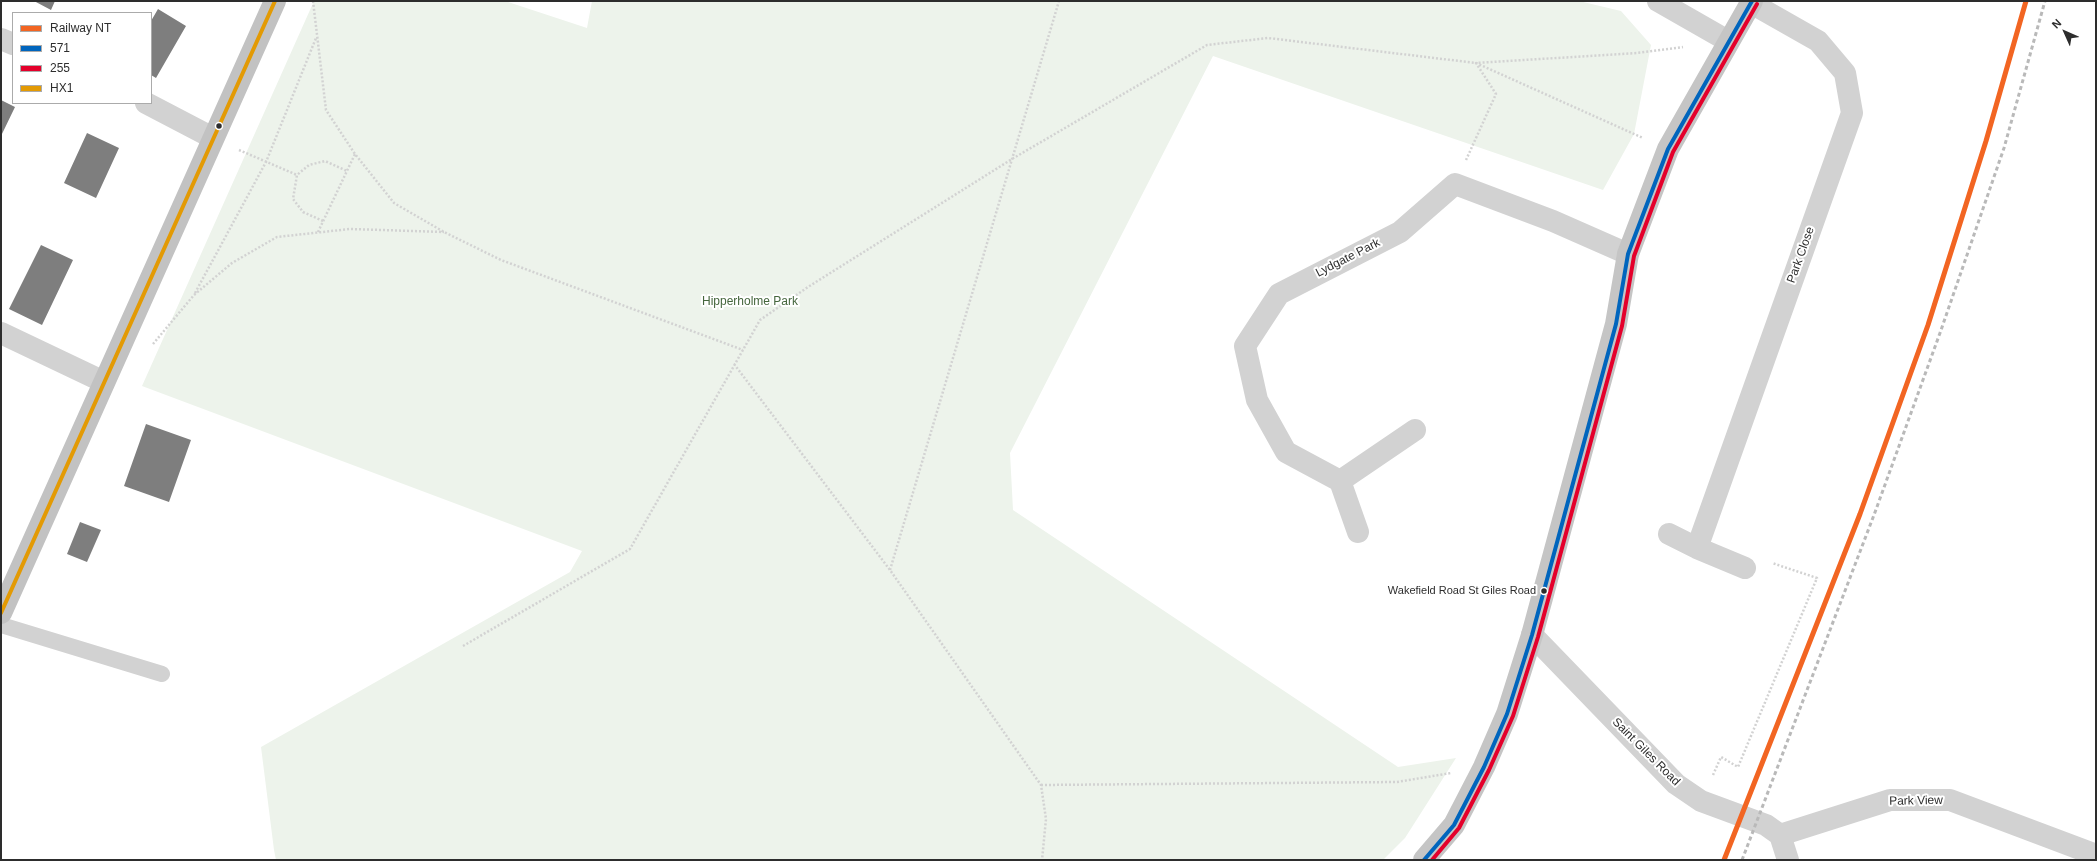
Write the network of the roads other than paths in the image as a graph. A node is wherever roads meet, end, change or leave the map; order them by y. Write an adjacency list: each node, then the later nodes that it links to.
1 (274, 1): 8 (highway)
2 (1658, 1): 5 (street)
3 (1751, 2): 5 (main road); 16 (street, Park Close)
4 (1, 39): 6 (street)
5 (1728, 41): 9 (main road)
6 (12, 44)
7 (148, 104): 8 (street)
8 (213, 138): 11 (highway)
9 (1628, 254): 13 (street, Lydgate Park); 20 (main road)
10 (1, 333): 11 (street)
11 (104, 382): 18 (highway)
12 (1416, 430): 13 (street)
13 (1340, 481): 14 (street)
14 (1358, 532)
15 (1669, 534): 16 (street)
16 (1697, 548): 17 (street)
17 (1745, 568)
18 (1, 613)
19 (1, 625): 21 (lane)
20 (1532, 635): 22 (street, Saint Giles Road); 24 (main road)
21 (162, 674)
22 (1780, 835): 23 (street, Park View); 25 (street)
23 (2096, 855)
24 (1424, 860)
25 (1788, 860)

